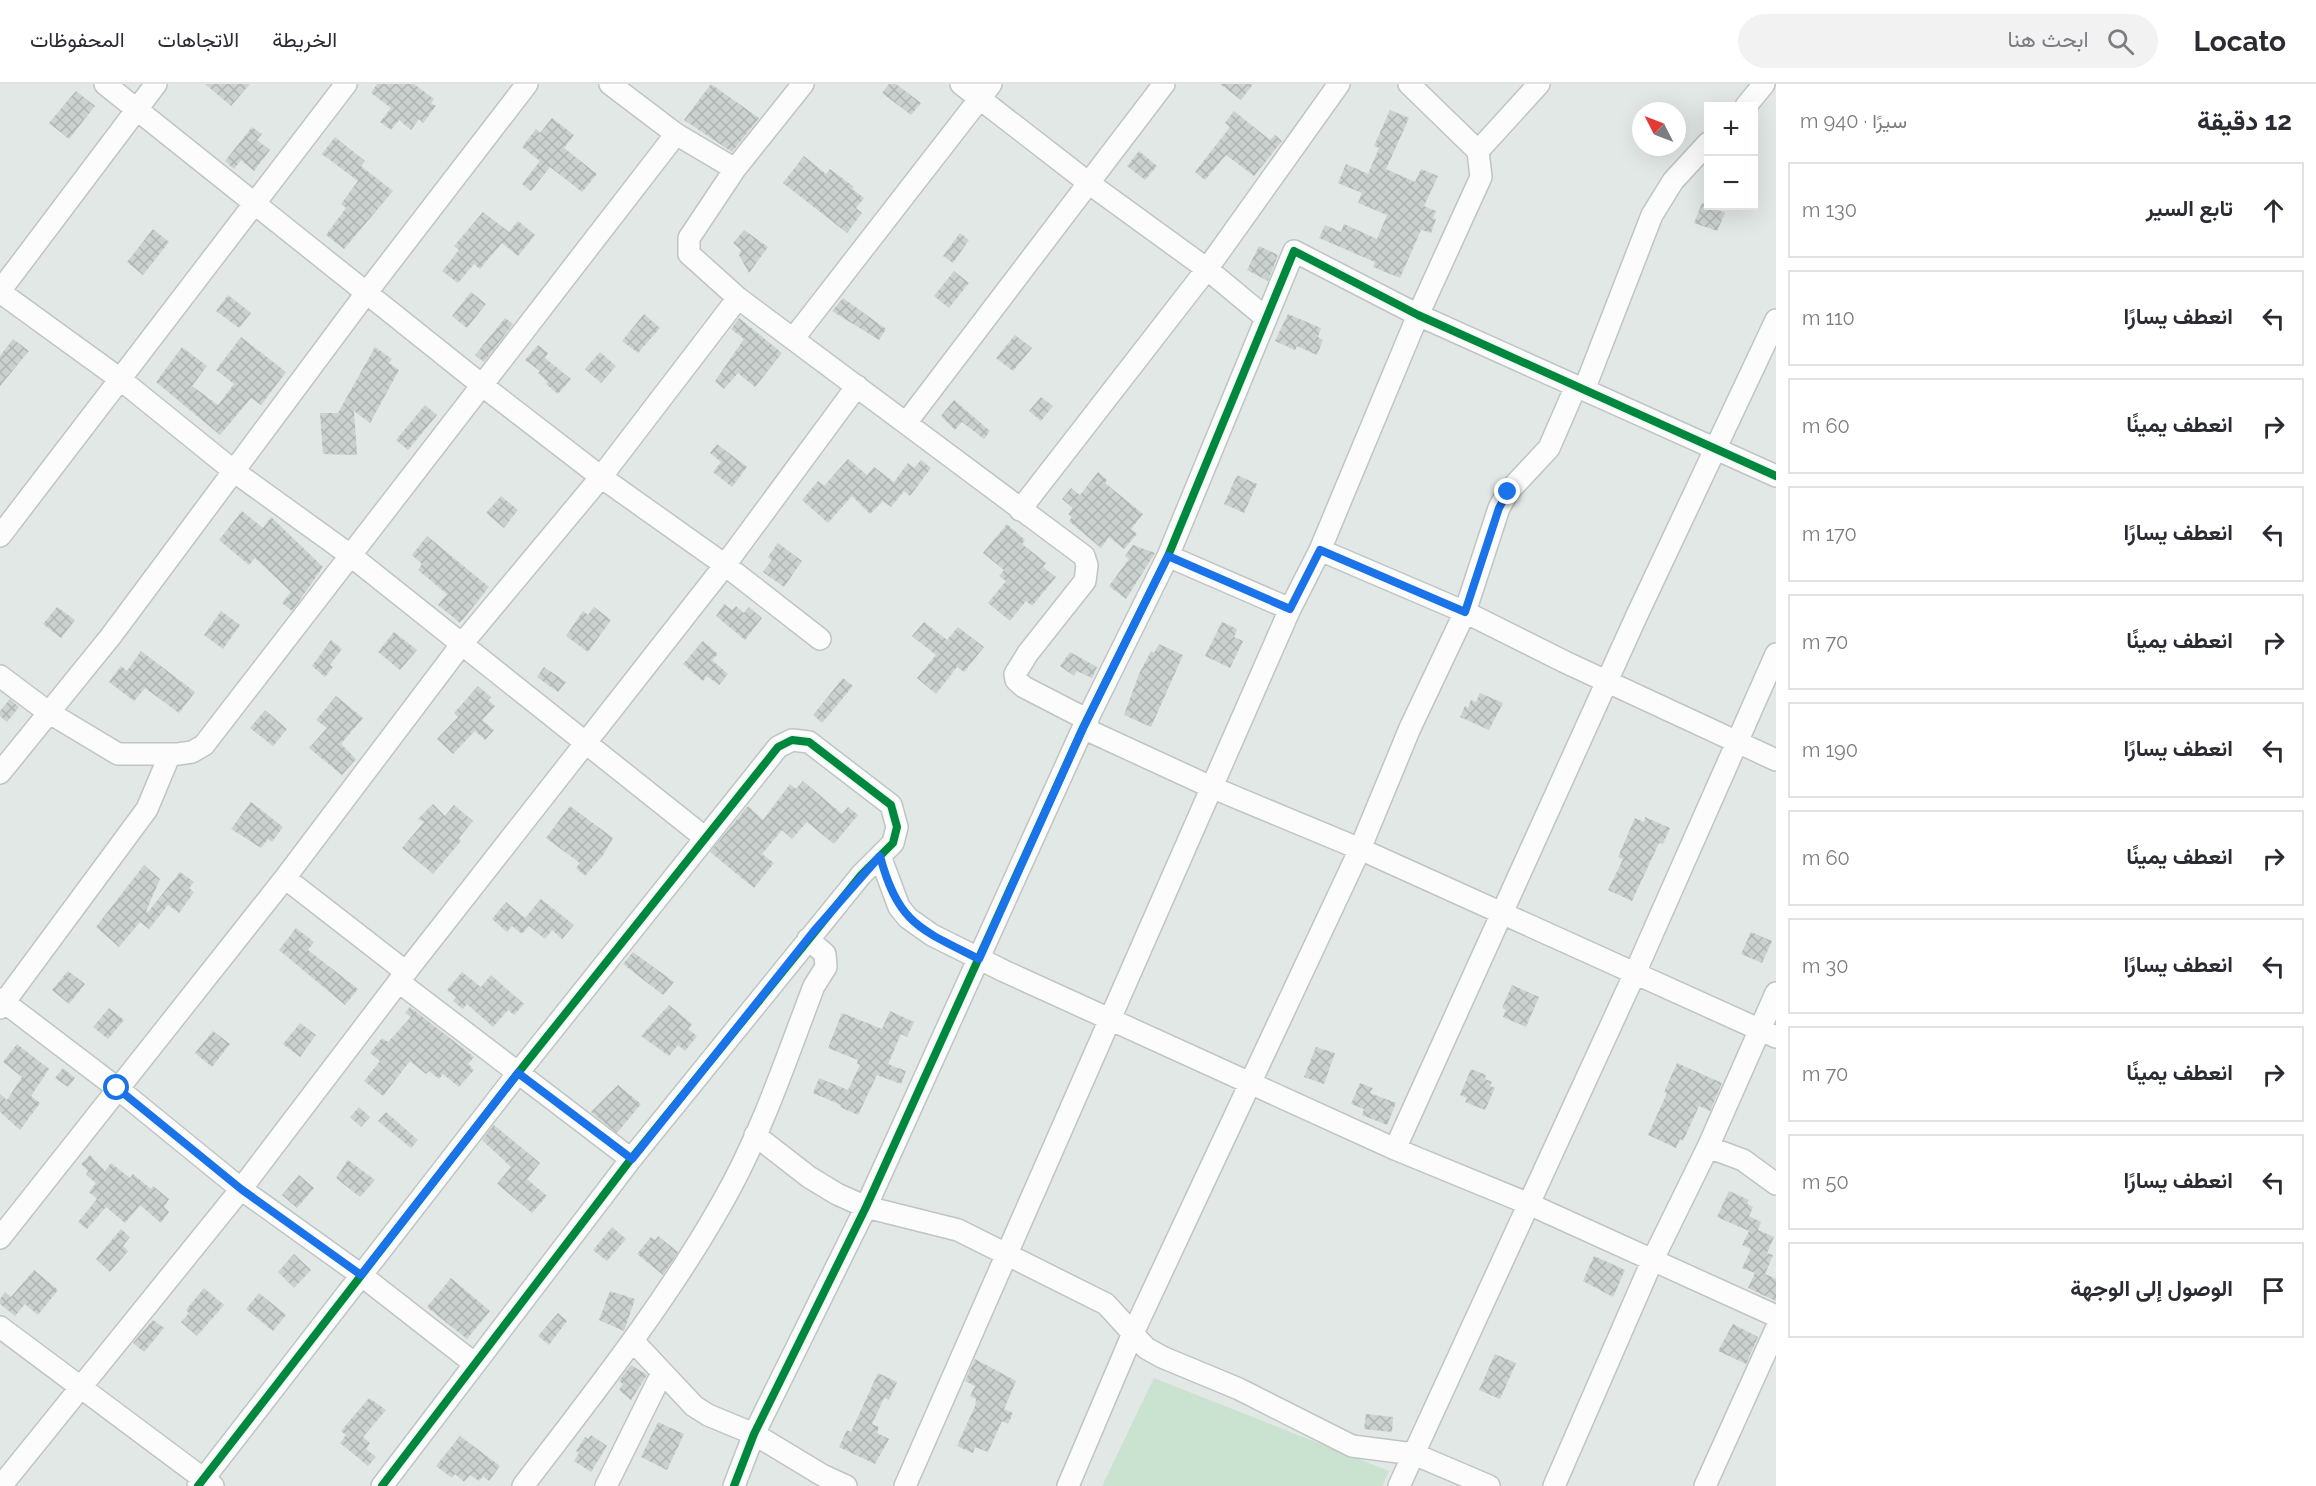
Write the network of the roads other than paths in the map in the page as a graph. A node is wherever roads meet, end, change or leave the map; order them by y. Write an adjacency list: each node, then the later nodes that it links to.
1 (105, 84): 15 (street)
2 (156, 84): 15 (street)
3 (346, 84): 21 (street)
4 (527, 84): 24 (street)
5 (803, 84): 19 (street)
6 (961, 84): 13 (street)
7 (1164, 84): 20 (street)
8 (1339, 84): 22 (street)
9 (1409, 84): 18 (street)
10 (1539, 84): 18 (street)
11 (1764, 84): 14 (street)
12 (620, 87): 16 (street)
13 (985, 91): 20 (street); 29 (street)
14 (1749, 102)
15 (137, 108): 21 (street); 23 (street)
16 (676, 134): 19 (street); 31 (street)
17 (1704, 147): 33 (street)
18 (1478, 151): 26 (street)
19 (735, 170): 25 (street)
20 (1089, 184): 22 (street); 34 (street)
21 (253, 204): 24 (street); 30 (street)
22 (1207, 269): 27 (street); 39 (street)
23 (0, 292): 30 (street)
24 (367, 292): 31 (street); 36 (street)
25 (738, 298): 29 (street); 38 (street)
26 (1418, 315): 27 (street); 33 (street); 41 (street)
27 (1266, 318): 43 (street)
28 (1776, 320): 35 (street)
29 (793, 339): 32 (street)
30 (120, 379): 36 (street); 40 (street)
31 (483, 386): 38 (street); 42 (street)
32 (857, 386): 34 (street); 44 (street)
33 (1580, 388): 35 (street); 46 (street)
34 (906, 423): 39 (street)
35 (1715, 448): 37 (street); 51 (street)
36 (236, 472): 42 (street); 52 (street)
37 (1776, 476)
38 (601, 477): 44 (street); 48 (street)
39 (1020, 510): 53 (street)
40 (0, 536)
41 (1320, 550): 45 (street); 46 (street)
42 (350, 555): 48 (street); 56 (street)
43 (1168, 556): 45 (street); 53 (street)
44 (725, 565): 47 (street); 54 (street)
45 (1290, 609): 59 (street)
46 (1465, 612): 51 (street); 61 (street)
47 (820, 639)
48 (461, 645): 54 (street); 63 (street)
49 (1776, 654): 55 (street)
50 (0, 676): 52 (street)
51 (1607, 682): 55 (street); 64 (street)
52 (48, 712): 56 (street); 58 (street)
53 (1086, 724): 59 (street); 66 (street)
54 (587, 743): 60 (street); 68 (street)
55 (1738, 743): 57 (street); 67 (street)
56 (170, 754): 70 (street)
57 (1776, 760)
58 (0, 773)
59 (1211, 787): 61 (street); 71 (street)
60 (704, 837): 62 (street); 73 (street)
61 (1360, 849): 64 (street); 74 (street)
62 (880, 856): 65 (street); 66 (street)
63 (285, 878): 68 (street); 75 (street)
64 (1502, 914): 67 (street); 78 (street)
65 (808, 939): 76 (street); 79 (street)
66 (979, 959): 71 (street); 83 (street)
67 (1635, 973): 72 (street); 82 (street)
68 (402, 977): 73 (street); 81 (street)
69 (1776, 993): 72 (street)
70 (1, 1003): 75 (street)
71 (1111, 1019): 74 (street); 85 (street)
72 (1768, 1034): 77 (street)
73 (518, 1073): 79 (street); 87 (street)
74 (1251, 1082): 78 (street); 91 (street)
75 (117, 1088): 81 (street); 84 (street)
76 (755, 1135): 83 (street); 92 (street)
77 (1708, 1147): 80 (street); 86 (street)
78 (1395, 1149): 82 (street)
79 (632, 1159): 93 (street)
80 (1776, 1184)
81 (241, 1189): 87 (street); 95 (street)
82 (1529, 1204): 86 (street); 97 (street)
83 (866, 1207): 85 (street); 96 (street)
84 (0, 1238)
85 (1005, 1255): 91 (street); 105 (street)
86 (1653, 1259): 88 (street); 109 (street)
87 (361, 1275): 93 (street); 98 (street)
88 (1776, 1316)
89 (0, 1327): 95 (street)
90 (1776, 1329): 110 (street)
91 (1133, 1333): 97 (street); 106 (street)
92 (633, 1341): 94 (street); 101 (street)
93 (475, 1365): 100 (street)
94 (662, 1373): 96 (street); 102 (street)
95 (80, 1387): 98 (street); 99 (street)
96 (754, 1434): 103 (street); 104 (street)
97 (1414, 1454): 107 (street); 108 (street)
98 (205, 1484)
99 (1, 1486)
100 (382, 1486)
101 (524, 1486)
102 (606, 1486)
103 (734, 1486)
104 (846, 1486)
105 (905, 1486)
106 (1068, 1486)
107 (1398, 1486)
108 (1489, 1486)
109 (1554, 1486)
110 (1705, 1486)

